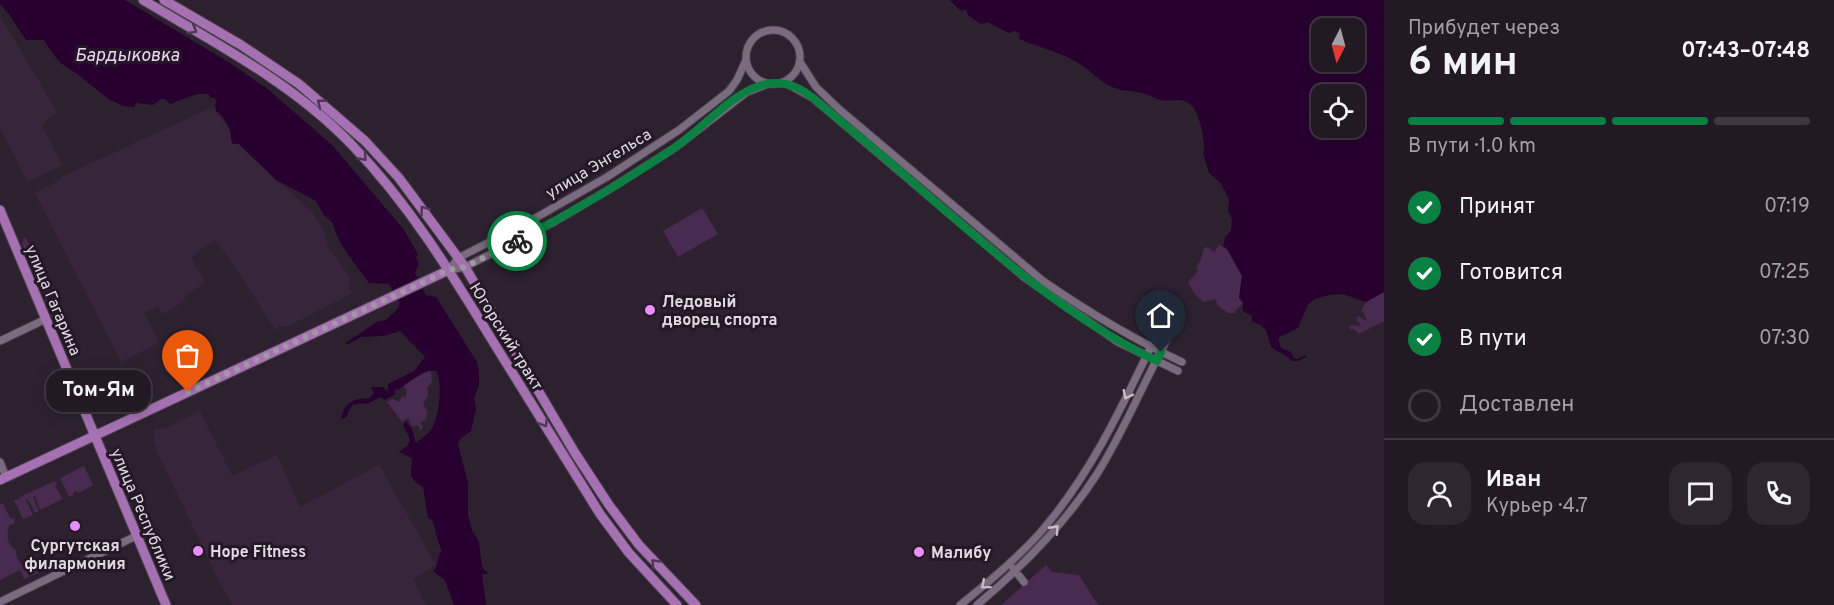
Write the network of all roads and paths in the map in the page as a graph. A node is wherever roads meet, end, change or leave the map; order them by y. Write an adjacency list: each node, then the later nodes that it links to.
1 (143, 0): 12 (main road, Югорский тракт, one-way to 12)
2 (164, 0): 10 (main road, Югорский тракт, one-way to 2)
3 (746, 60): 4 (street); 6 (street); 7 (street, улица Энгельса)
4 (800, 62): 5 (street); 17 (street)
5 (784, 82): 6 (street); 19 (street)
6 (768, 84): 8 (street, улица Энгельса)
7 (671, 135): 8 (street); 10 (street, улица Энгельса)
8 (680, 144): 11 (street, улица Энгельса)
9 (0, 210): 13 (main road, улица Гагарина)
10 (458, 258): 11 (main road, Югорский тракт); 12 (street, улица Энгельса)
11 (465, 267): 12 (street, улица Энгельса); 33 (main road, Югорский тракт, one-way to 11)
12 (449, 270): 23 (main road, улица Энгельса); 32 (main road, Югорский тракт, one-way to 32)
13 (46, 319): 16 (street); 23 (main road, улица Гагарина)
14 (1164, 325): 17 (street)
15 (1173, 329): 18 (street)
16 (0, 341)
17 (1151, 347): 18 (street); 19 (street)
18 (1161, 352): 20 (street); 21 (street)
19 (1146, 356): 20 (street); 27 (street, one-way to 27)
20 (1157, 361): 22 (street); 28 (street, one-way to 20)
21 (1182, 362)
22 (1178, 371)
23 (94, 435): 25 (main road, улица Энгельса); 26 (main road, улица Республики)
24 (0, 462): 25 (street)
25 (3, 478)
26 (136, 536): 30 (street); 31 (main road, улица Республики)
27 (1009, 564): 28 (street); 34 (street, one-way to 34)
28 (1016, 572): 29 (street); 35 (street)
29 (1024, 582)
30 (0, 602)
31 (166, 605)
32 (677, 605)
33 (696, 605)
34 (960, 605)
35 (977, 605)

